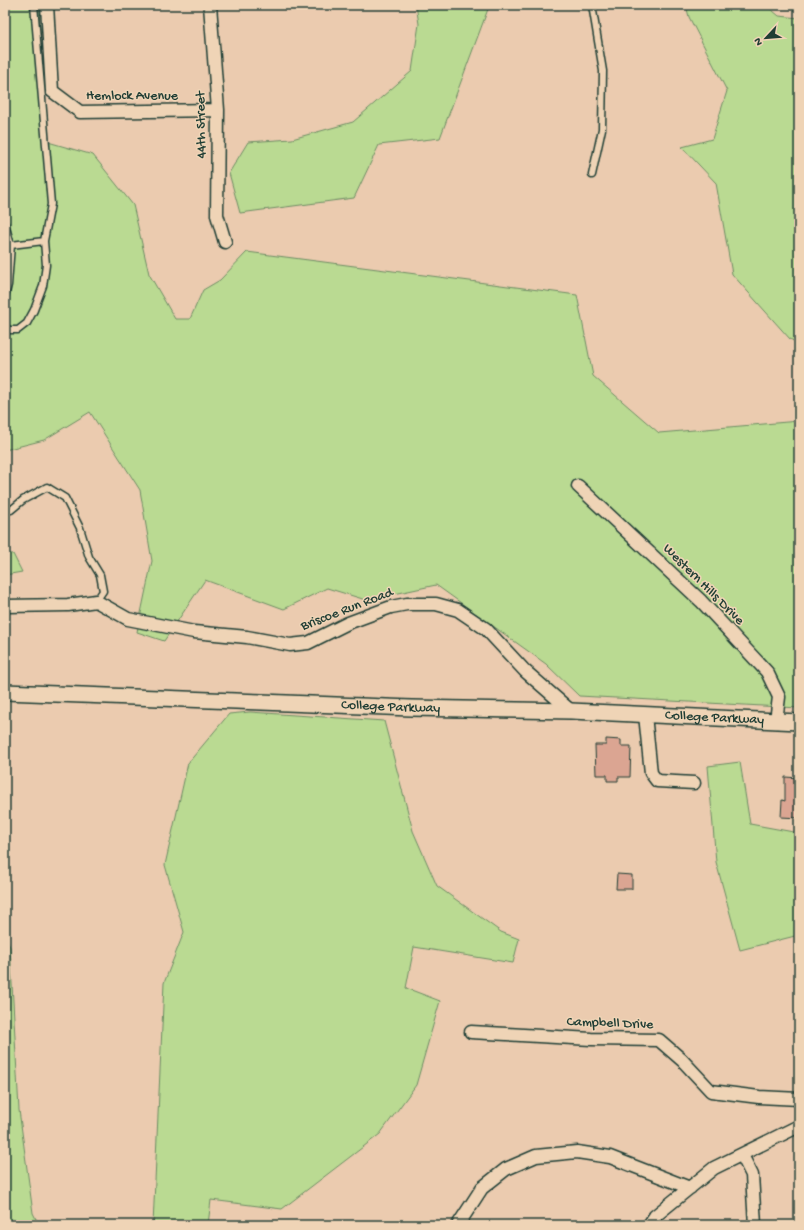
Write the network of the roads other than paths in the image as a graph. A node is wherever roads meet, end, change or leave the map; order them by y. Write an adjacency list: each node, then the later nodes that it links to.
1 (34, 5): 8 (lane)
2 (47, 5): 5 (street, Hemlock Avenue)
3 (210, 5): 5 (street, 44th Street)
4 (592, 5): 6 (lane)
5 (218, 110): 9 (street, 44th Street)
6 (592, 175)
7 (5, 224): 10 (lane)
8 (44, 241): 10 (lane); 12 (lane)
9 (225, 242)
10 (11, 245): 11 (lane)
11 (5, 296)
12 (5, 328)
13 (578, 486): 20 (street, Western Hills Drive)
14 (11, 510): 15 (lane)
15 (96, 600): 16 (street); 18 (street, Briscoe Run Road)
16 (5, 606)
17 (5, 692): 18 (street, College Parkway)
18 (571, 711): 19 (street, College Parkway)
19 (645, 715): 20 (street, College Parkway); 22 (street)
20 (776, 721): 21 (street, College Parkway)
21 (799, 722)
22 (694, 783)
23 (471, 1032): 24 (street, Campbell Drive)
24 (799, 1099)
25 (799, 1126): 26 (street)
26 (742, 1155): 27 (street); 30 (street)
27 (690, 1188): 28 (street); 29 (street)
28 (458, 1225)
29 (649, 1225)
30 (755, 1225)

